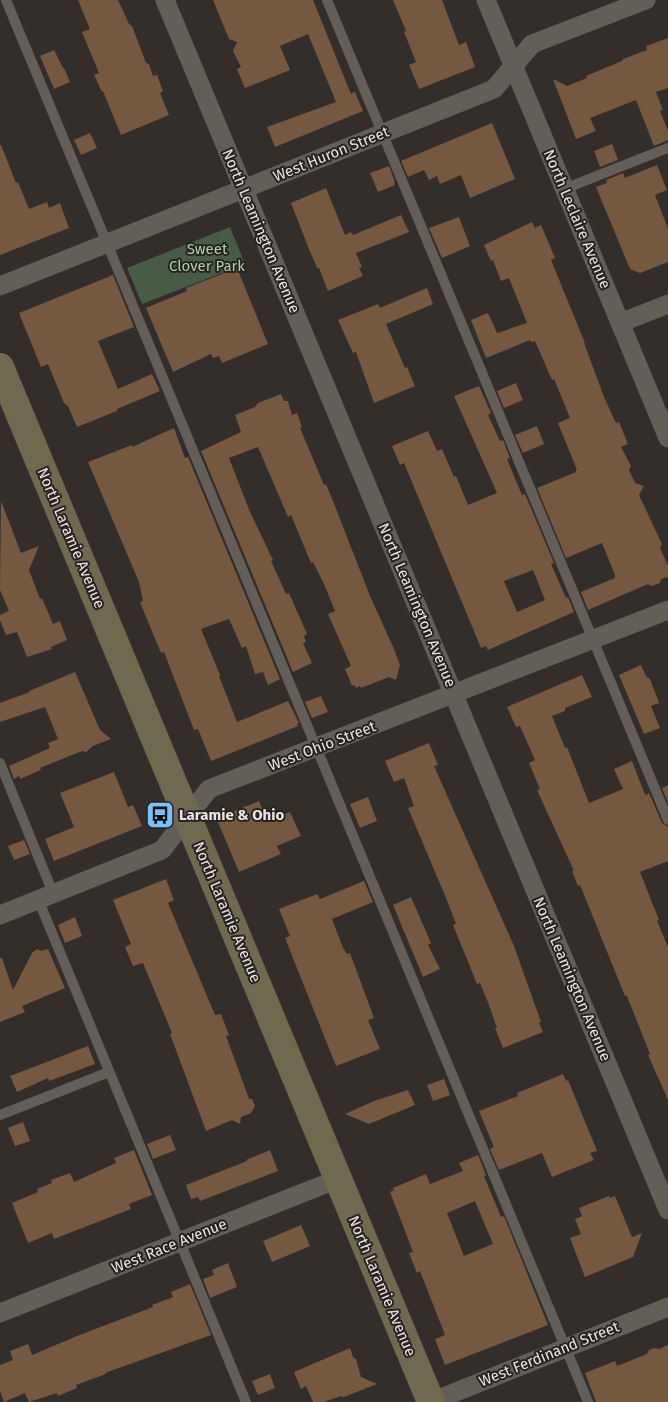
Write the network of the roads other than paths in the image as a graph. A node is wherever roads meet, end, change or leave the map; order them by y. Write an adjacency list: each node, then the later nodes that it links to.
1 (6, 0): 11 (lane)
2 (166, 0): 10 (street, North Leamington Avenue)
3 (327, 0): 7 (lane)
4 (486, 0): 6 (street, North Leclaire Avenue)
5 (646, 0): 6 (street, West Huron Street)
6 (514, 67): 7 (street, West Huron Street); 9 (street, North Leclaire Avenue)
7 (383, 134): 10 (street, West Huron Street); 18 (lane)
8 (668, 148): 9 (lane)
9 (564, 188): 14 (street, North Leclaire Avenue)
10 (244, 189): 11 (street, West Huron Street); 19 (street, North Leamington Avenue)
11 (107, 243): 12 (street, West Huron Street); 20 (lane)
12 (0, 286)
13 (668, 304): 14 (street)
14 (620, 323): 16 (street, North Leclaire Avenue)
15 (0, 367): 22 (street, North Laramie Avenue)
16 (668, 438)
17 (668, 610): 18 (street, West Ohio Street)
18 (593, 640): 19 (street, West Ohio Street); 23 (lane)
19 (454, 694): 20 (street, West Ohio Street); 29 (street, North Leamington Avenue)
20 (317, 748): 22 (street, West Ohio Street); 33 (lane)
21 (0, 763): 24 (lane)
22 (187, 817): 24 (street, West Ohio Street); 28 (street, North Laramie Avenue)
23 (668, 820)
24 (46, 896): 25 (street, West Ohio Street); 26 (lane)
25 (0, 915)
26 (108, 1072): 27 (lane); 30 (lane)
27 (0, 1115)
28 (338, 1179): 30 (street, West Race Avenue); 35 (street, North Laramie Avenue)
29 (668, 1210)
30 (179, 1242): 32 (street, West Race Avenue); 34 (lane)
31 (668, 1307): 33 (street, West Ferdinand Street)
32 (0, 1313)
33 (566, 1348): 35 (street, West Ferdinand Street); 36 (lane)
34 (246, 1402)
35 (431, 1402)
36 (588, 1402)

